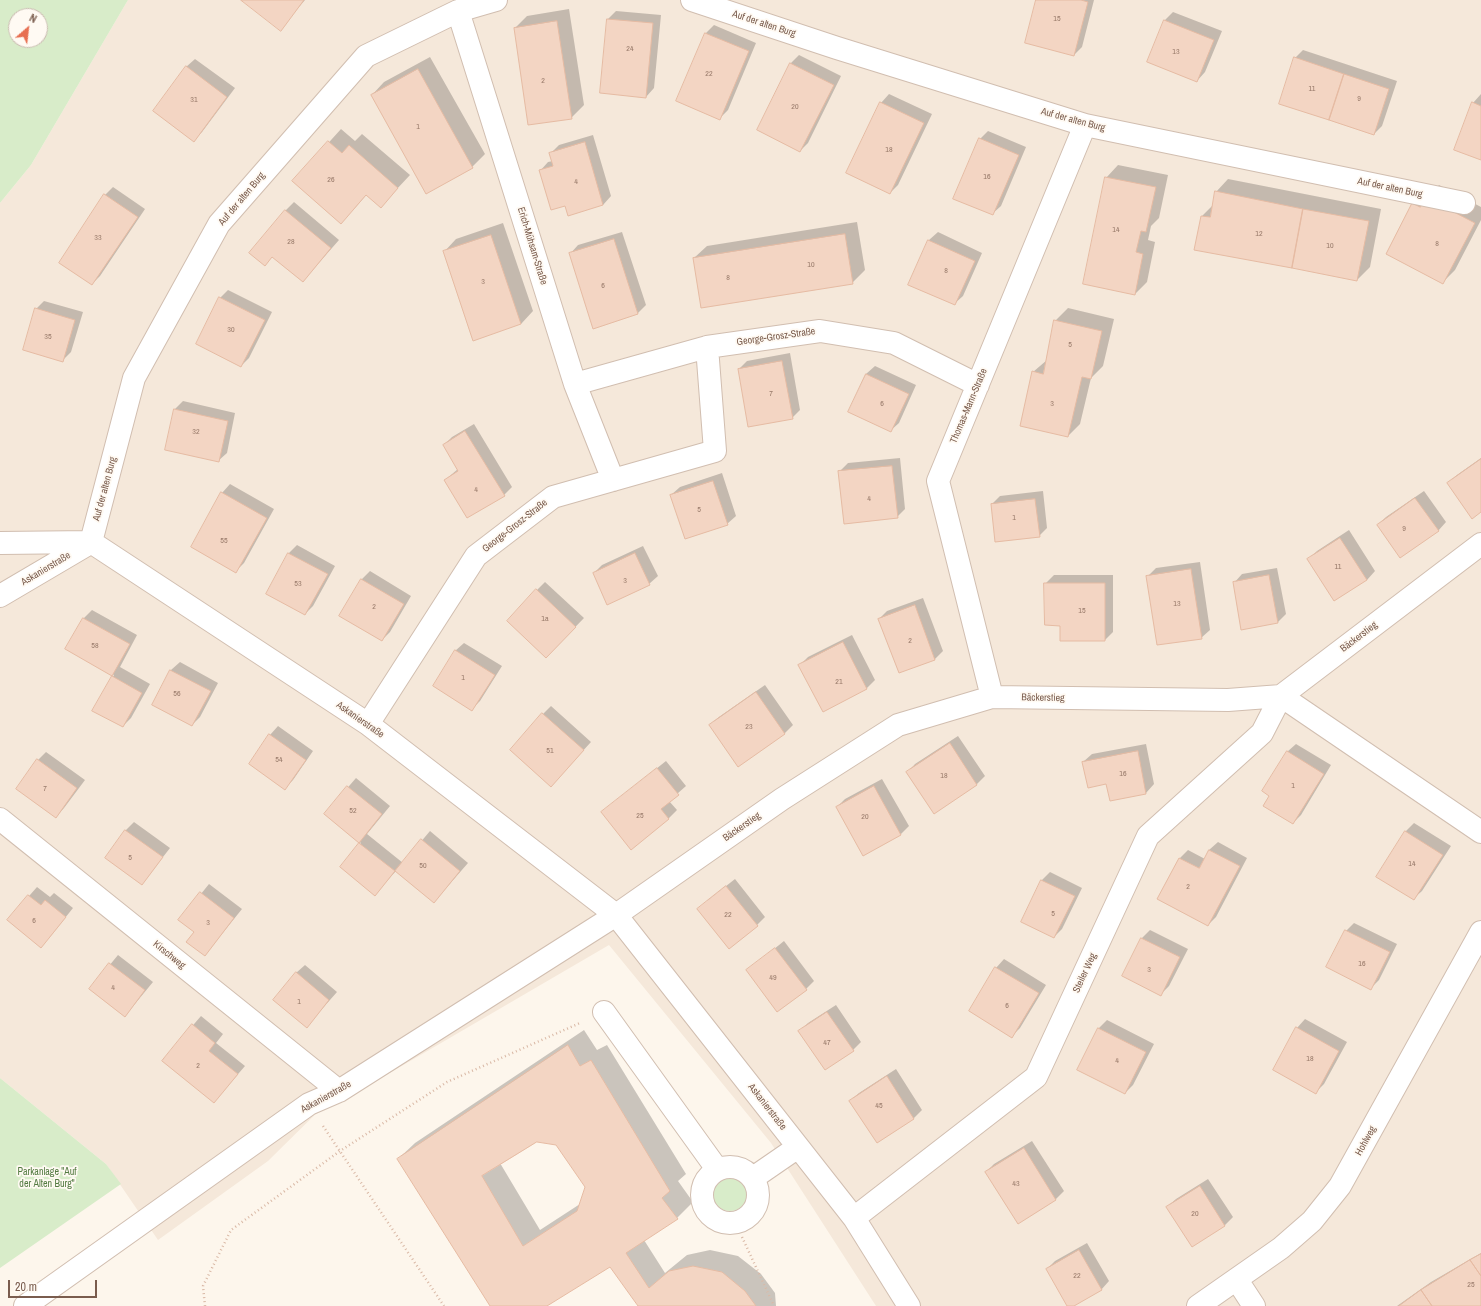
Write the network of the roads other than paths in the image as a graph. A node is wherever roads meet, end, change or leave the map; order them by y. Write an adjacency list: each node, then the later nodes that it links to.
1 (496, 0): 3 (street, Auf der alten Burg)
2 (692, 0): 4 (street, Auf der alten Burg)
3 (458, 11): 7 (street, Erich-Mühsam-Straße); 10 (street, Auf der alten Burg)
4 (1085, 125): 5 (street, Auf der alten Burg); 8 (street, Thomas-Mann-Straße)
5 (1464, 203)
6 (707, 347): 7 (street, George-Grosz-Straße); 8 (street, George-Grosz-Straße); 9 (street, George-Grosz-Straße)
7 (575, 384): 9 (street, Erich-Mühsam-Straße)
8 (978, 385): 15 (street, Thomas-Mann-Straße)
9 (613, 480): 16 (street, George-Grosz-Straße)
10 (91, 542): 11 (street, Askanierstraße); 13 (street, Askanierstraße); 16 (street, Askanierstraße)
11 (0, 543)
12 (1481, 544): 14 (street, Bäckerstieg)
13 (0, 596)
14 (1281, 696): 15 (street, Bäckerstieg); 18 (street); 26 (street, Steiler Weg)
15 (992, 697): 19 (street, Bäckerstieg)
16 (368, 724): 19 (street, Askanierstraße)
17 (0, 819): 22 (street, Kirschweg)
18 (1481, 832)
19 (616, 915): 22 (street, Askanierstraße); 23 (street, Askanierstraße)
20 (1481, 932): 27 (street, Hohlweg)
21 (604, 1012): 24 (street)
22 (339, 1091): 28 (street, Askanierstraße)
23 (798, 1147): 25 (street); 26 (street, Askanierstraße)
24 (716, 1169): 25 (street); 25 (street)
25 (753, 1178)
26 (854, 1218): 29 (street, Askanierstraße)
27 (1237, 1280): 30 (street, Hohlweg); 31 (street)
28 (25, 1306)
29 (909, 1306)
30 (1198, 1306)
31 (1254, 1306)

